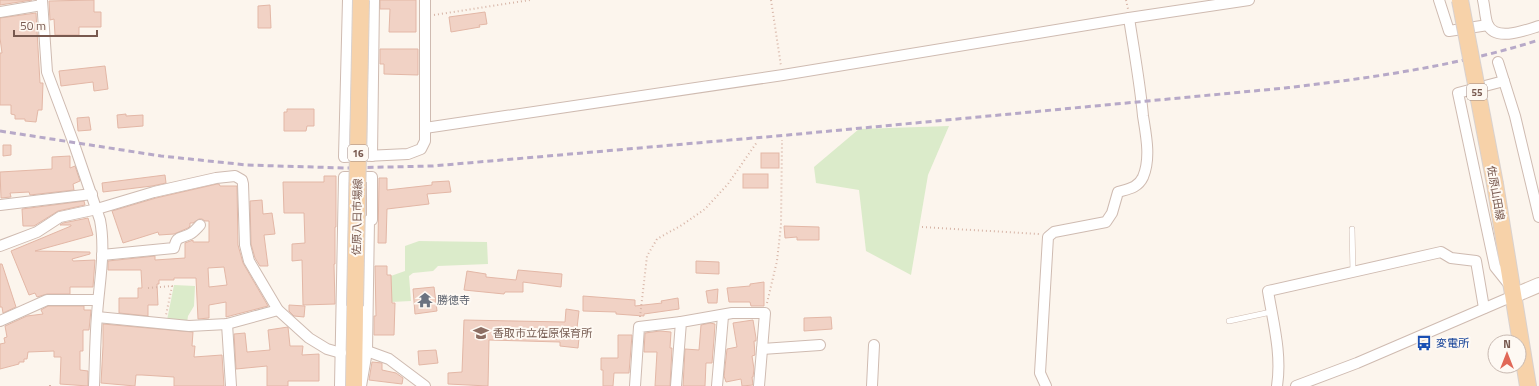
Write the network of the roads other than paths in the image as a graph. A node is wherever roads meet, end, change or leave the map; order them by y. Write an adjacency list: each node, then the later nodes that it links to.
1 (348, 0): 17 (street)
2 (361, 0): 47 (main road, 佐原八日市場線 / 16, bridge)
3 (374, 0): 17 (street)
4 (425, 0): 16 (street)
5 (1249, 0): 11 (street)
6 (1439, 0): 12 (street)
7 (1460, 0): 28 (main road, 佐原山田線 / 55, bridge)
8 (1483, 0): 12 (street)
9 (42, 2): 10 (street); 18 (street)
10 (0, 12)
11 (1129, 18): 16 (street); 55 (street)
12 (1488, 25): 13 (street)
13 (1539, 26)
14 (1498, 62): 15 (street)
15 (1504, 81): 21 (street); 28 (street)
16 (425, 128): 17 (street)
17 (372, 156)
18 (92, 194): 19 (street); 20 (street)
19 (0, 205)
20 (97, 209): 24 (street); 25 (street); 31 (street)
21 (1539, 216)
22 (200, 225): 25 (street)
23 (1352, 229): 26 (lane)
24 (0, 246)
25 (102, 255): 29 (street)
26 (1353, 272): 30 (street); 32 (street)
27 (1539, 285): 28 (street)
28 (1513, 293): 30 (street); 58 (main road, 佐原山田線 / 55)
29 (98, 300): 34 (street); 35 (street)
30 (1484, 308): 57 (street)
31 (278, 310): 38 (street); 43 (street)
32 (1271, 312): 36 (lane); 56 (street)
33 (723, 316): 37 (street); 41 (street); 52 (street)
34 (97, 317): 38 (street); 44 (street)
35 (0, 321)
36 (1228, 321)
37 (681, 322): 50 (street); 51 (street)
38 (227, 324): 45 (street)
39 (820, 345): 41 (street)
40 (874, 345): 54 (street)
41 (762, 349): 53 (street)
42 (367, 351): 43 (street); 48 (street); 49 (street)
43 (341, 353): 46 (street)
44 (94, 386)
45 (231, 386)
46 (340, 386)
47 (354, 386)
48 (362, 386)
49 (425, 386)
50 (635, 386)
51 (676, 386)
52 (716, 386)
53 (759, 386)
54 (872, 386)
55 (1046, 386)
56 (1277, 386)
57 (1296, 386)
58 (1528, 386)

